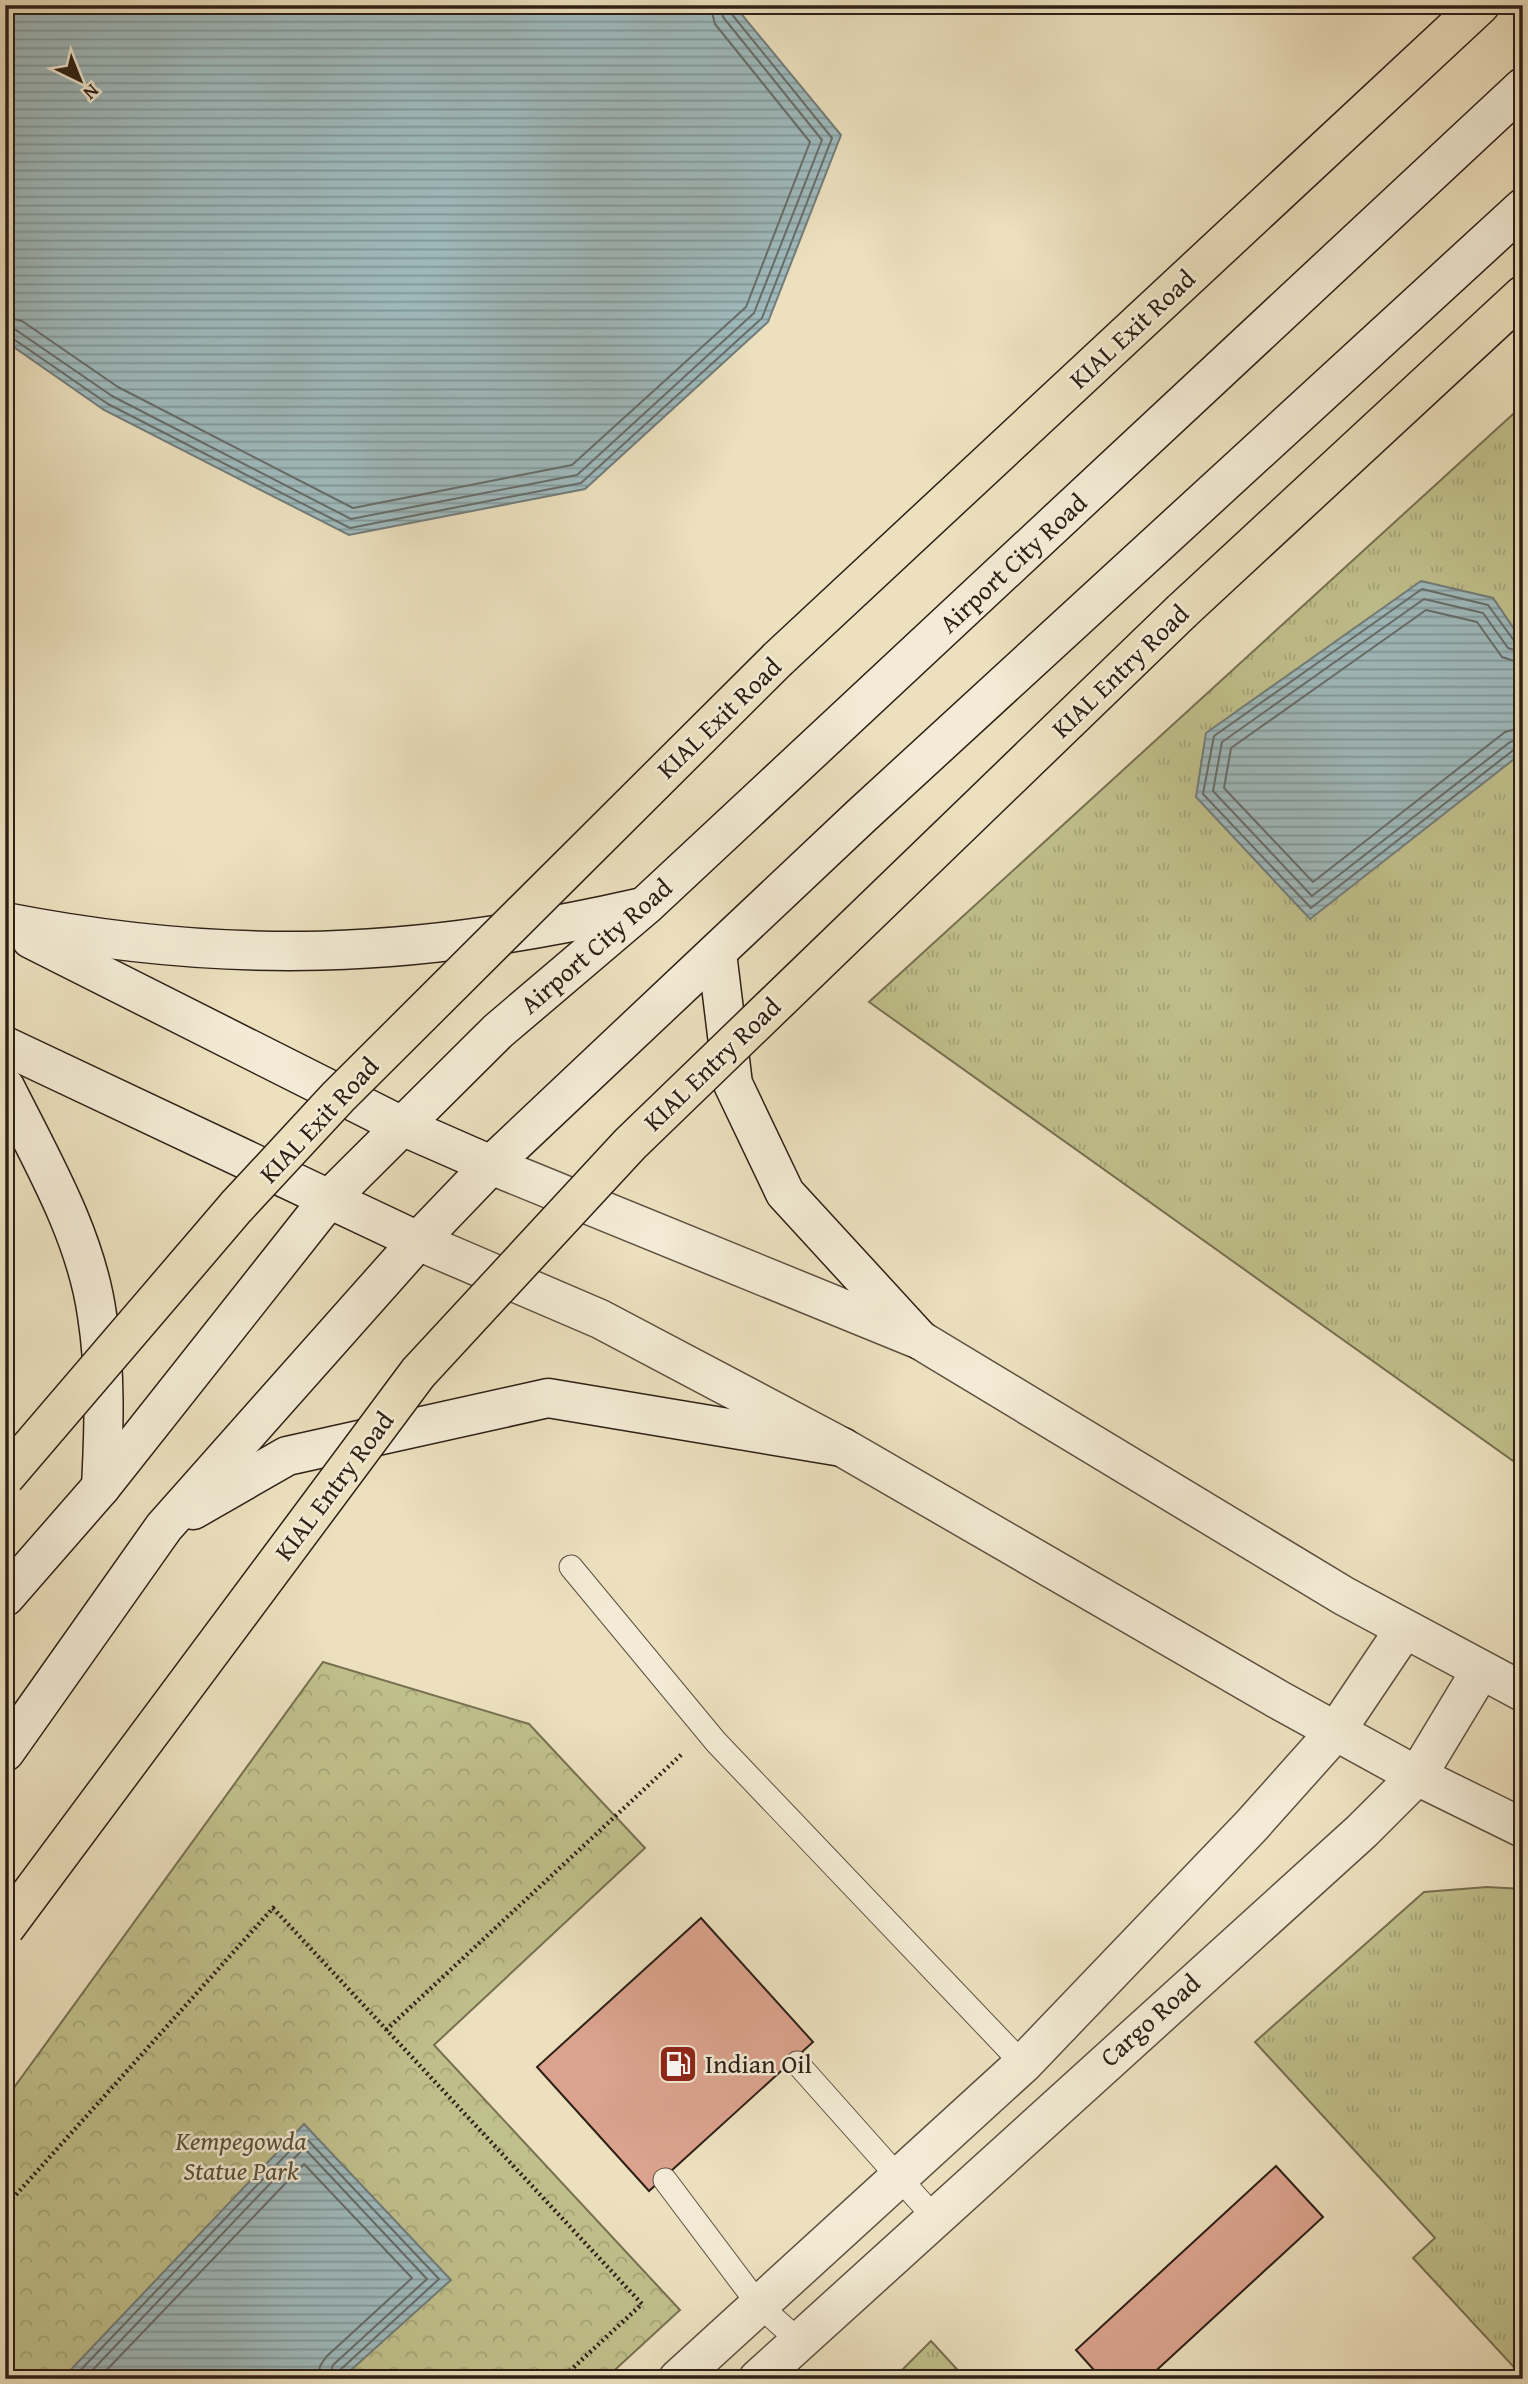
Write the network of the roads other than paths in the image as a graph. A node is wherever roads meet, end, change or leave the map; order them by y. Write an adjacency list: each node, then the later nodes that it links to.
1 (1480, 5): 16 (main road, KIAL Exit Road, bridge)
2 (1523, 87): 5 (main road, Airport City Road)
3 (1523, 208): 7 (main road)
4 (1523, 295): 28 (main road, KIAL Entry Road, bridge)
5 (645, 906): 6 (main road); 10 (main road, Airport City Road)
6 (5, 924): 10 (main road)
7 (717, 953): 11 (main road); 14 (main road)
8 (5, 1046): 12 (main road)
9 (5, 1087): 17 (main road)
10 (402, 1126): 11 (main road); 12 (main road)
11 (491, 1165): 13 (main road); 14 (main road)
12 (328, 1200): 13 (main road); 17 (main road)
13 (418, 1241): 15 (main road); 18 (main road)
14 (920, 1340): 21 (main road)
15 (842, 1447): 18 (main road); 24 (main road)
16 (5, 1478)
17 (101, 1487): 20 (main road)
18 (164, 1527): 25 (main road)
19 (571, 1567): 30 (lane)
20 (5, 1597)
21 (1404, 1630): 22 (main road); 24 (main road)
22 (1481, 1670): 23 (main road); 26 (main road, Cargo Road)
23 (1523, 1692)
24 (1336, 1731): 26 (main road); 30 (main road)
25 (5, 1752)
26 (1417, 1776): 27 (main road); 33 (main road, Cargo Road)
27 (1523, 1828)
28 (5, 1928)
29 (797, 2063): 31 (lane)
30 (1023, 2064): 31 (main road)
31 (899, 2176): 33 (lane); 34 (main road)
32 (665, 2180): 34 (lane)
33 (934, 2217): 35 (main road, Cargo Road)
34 (760, 2305): 35 (lane); 36 (main road)
35 (799, 2341): 37 (main road, Cargo Road)
36 (678, 2379)
37 (758, 2379)

